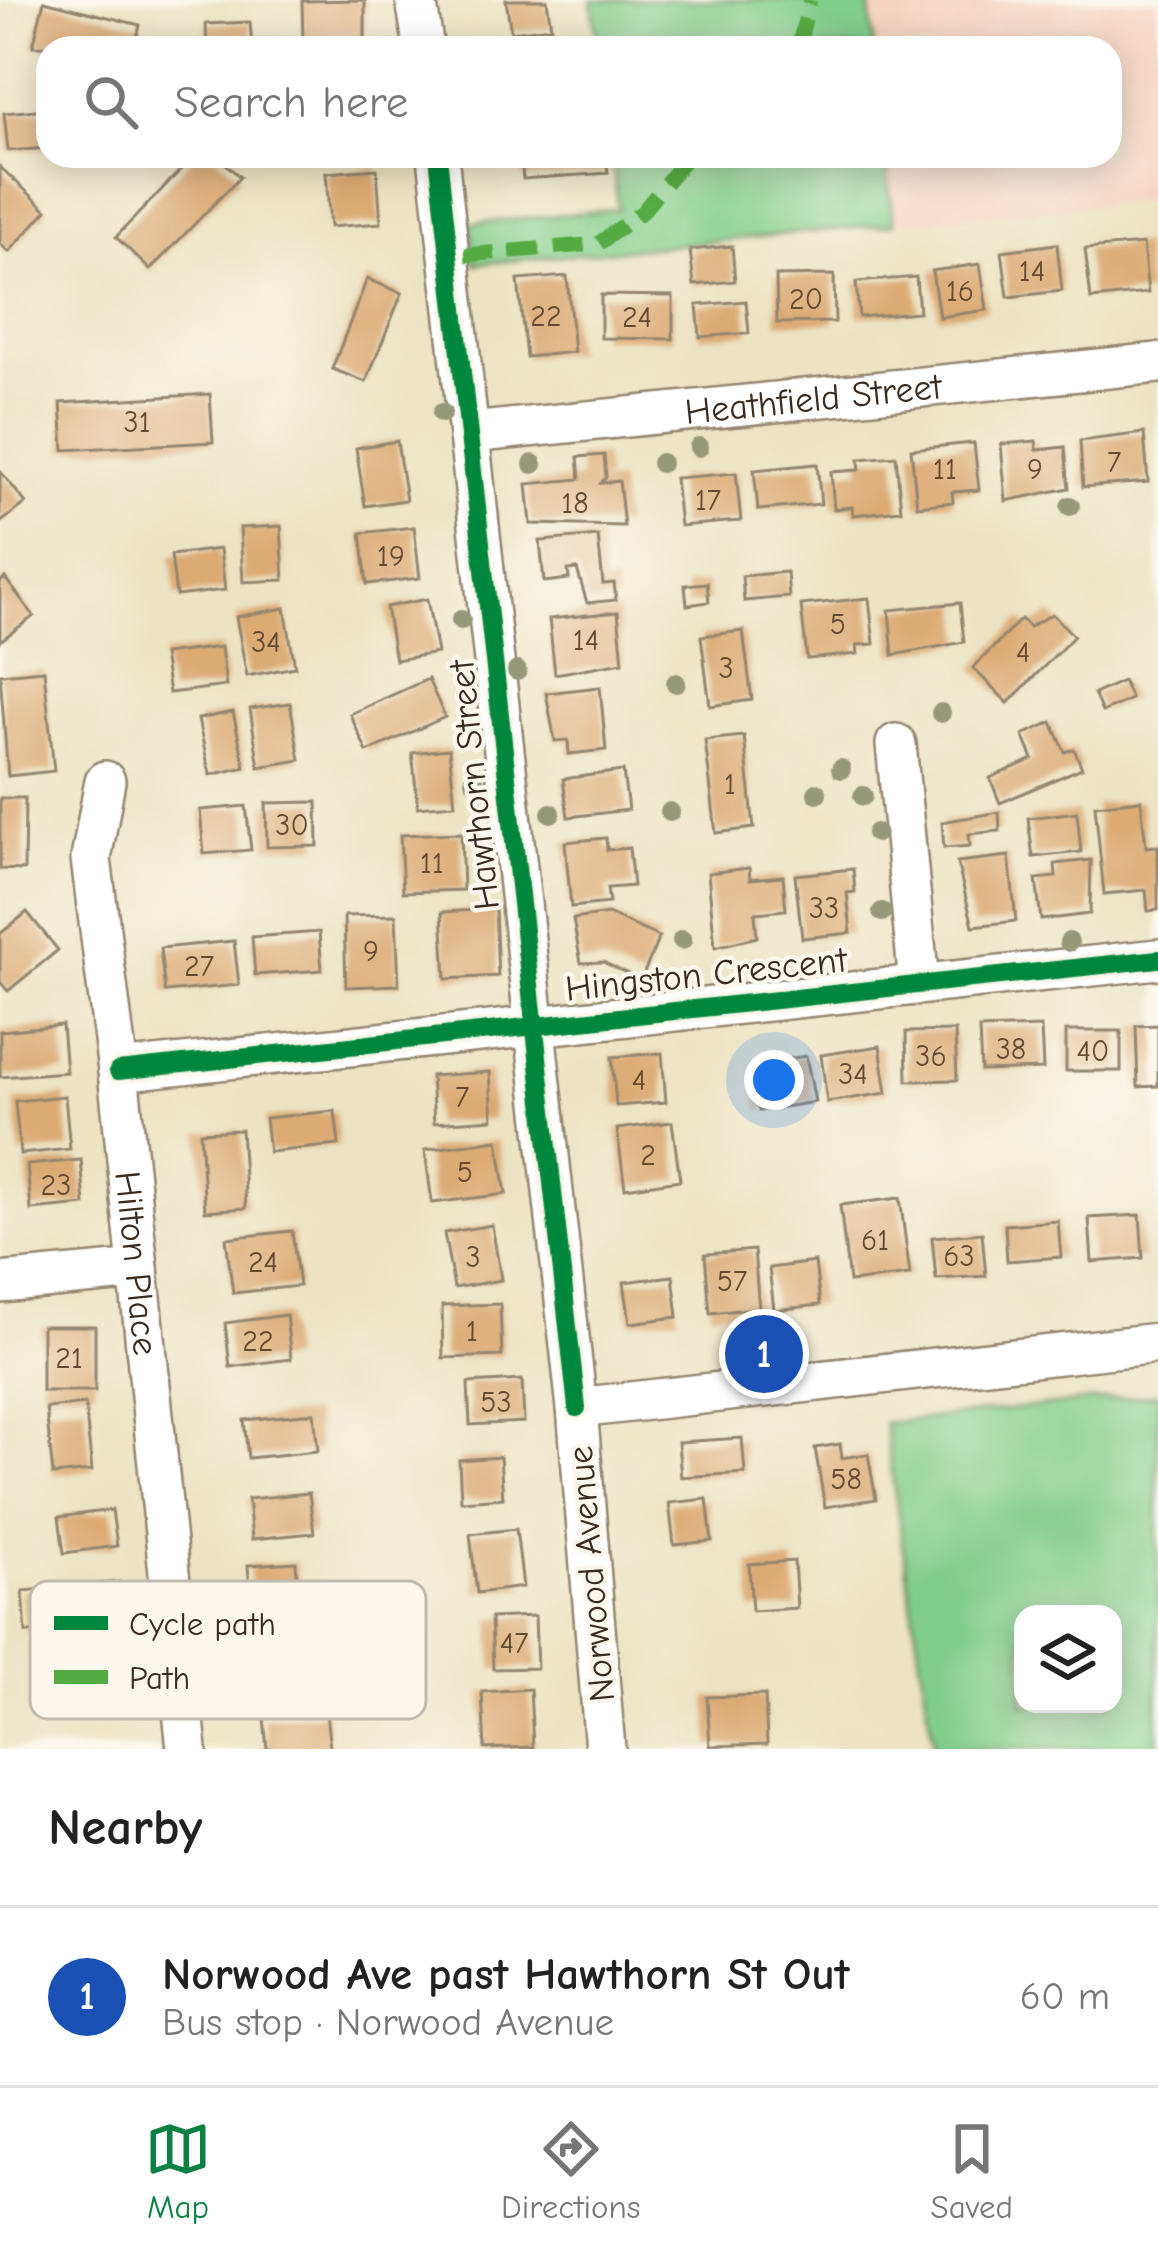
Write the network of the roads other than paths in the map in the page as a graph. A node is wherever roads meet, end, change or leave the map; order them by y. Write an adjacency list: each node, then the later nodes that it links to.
1 (416, 0): 2 (street)
2 (422, 36)
3 (439, 168): 5 (street, Hawthorn Street)
4 (1158, 363): 5 (street, Heathfield Street)
5 (470, 433): 10 (street, Hawthorn Street)
6 (896, 744): 9 (street)
7 (105, 782): 11 (street, Hilton Place)
8 (1158, 959): 9 (street, Hingston Crescent)
9 (919, 984): 10 (street, Hingston Crescent)
10 (531, 1025): 11 (street, Hingston Crescent); 15 (street, Hawthorn Street)
11 (118, 1071): 12 (street, Hilton Place)
12 (138, 1270): 13 (street); 16 (street, Hilton Place)
13 (0, 1283)
14 (1158, 1343): 15 (street, Norwood Avenue)
15 (577, 1408): 19 (street, Norwood Avenue)
16 (170, 1581)
17 (184, 1719): 18 (street, Hilton Place)
18 (187, 1749)
19 (605, 1749)

